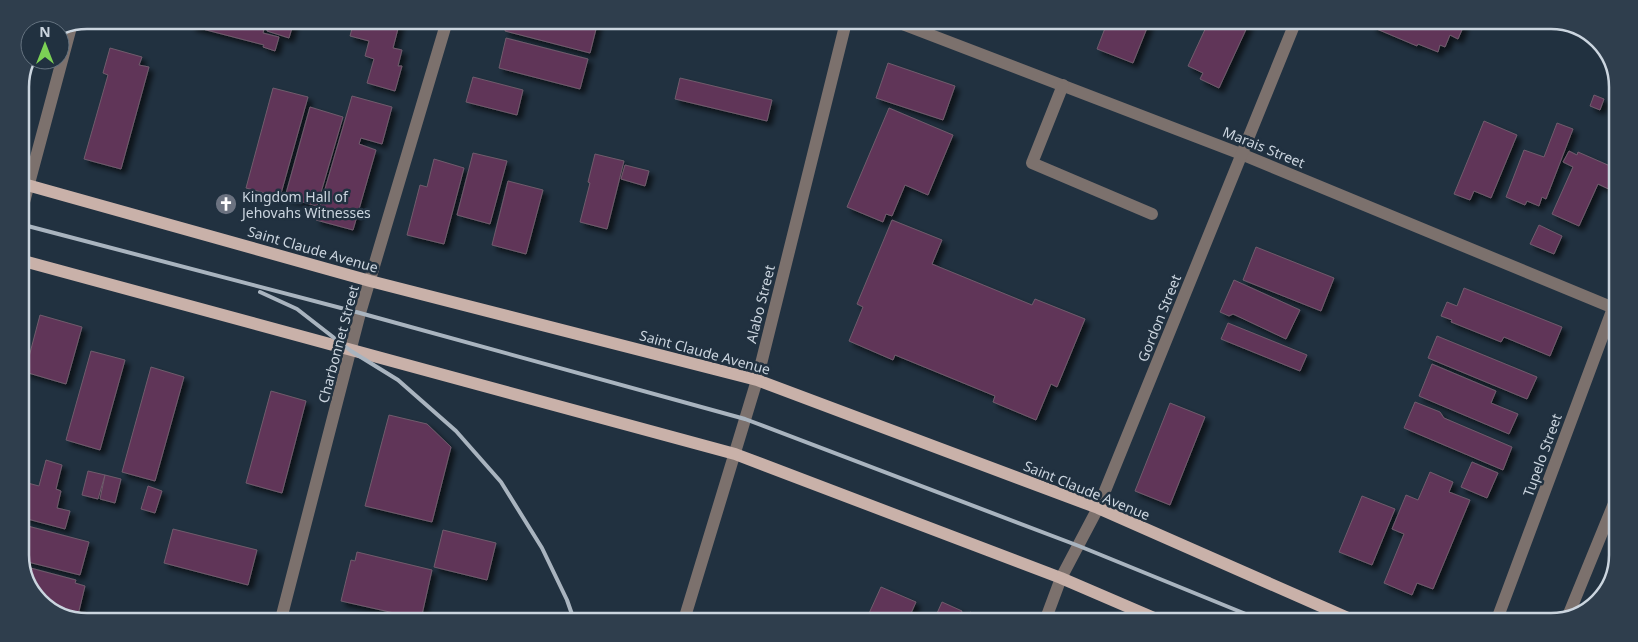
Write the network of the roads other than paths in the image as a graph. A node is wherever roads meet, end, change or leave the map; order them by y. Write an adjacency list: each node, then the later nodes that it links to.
1 (445, 29): 12 (street, Charbonnet Street)
2 (844, 29): 16 (street, Alabo Street)
3 (915, 29): 6 (street, Marais Street)
4 (1293, 29): 7 (street, Gordon Street)
5 (70, 32): 8 (street)
6 (1063, 85): 7 (street, Marais Street); 10 (street)
7 (1241, 154): 13 (street, Marais Street); 18 (street, Gordon Street)
8 (29, 167)
9 (29, 185): 12 (main road, Saint Claude Avenue)
10 (1152, 214)
11 (29, 262): 15 (main road)
12 (370, 281): 15 (street, Charbonnet Street); 16 (main road, Saint Claude Avenue)
13 (1609, 303)
14 (1609, 321): 27 (street, Tupelo Street)
15 (351, 351): 17 (main road); 22 (street, Charbonnet Street)
16 (757, 380): 17 (street, Alabo Street); 18 (main road, Saint Claude Avenue)
17 (735, 454): 20 (main road); 23 (street, Alabo Street)
18 (1098, 508): 20 (street, Gordon Street); 26 (main road, Saint Claude Avenue)
19 (1609, 516): 21 (street)
20 (1062, 578): 24 (street, Gordon Street); 25 (main road)
21 (1571, 610)
22 (283, 613)
23 (686, 613)
24 (1048, 613)
25 (1143, 613)
26 (1337, 613)
27 (1499, 613)

